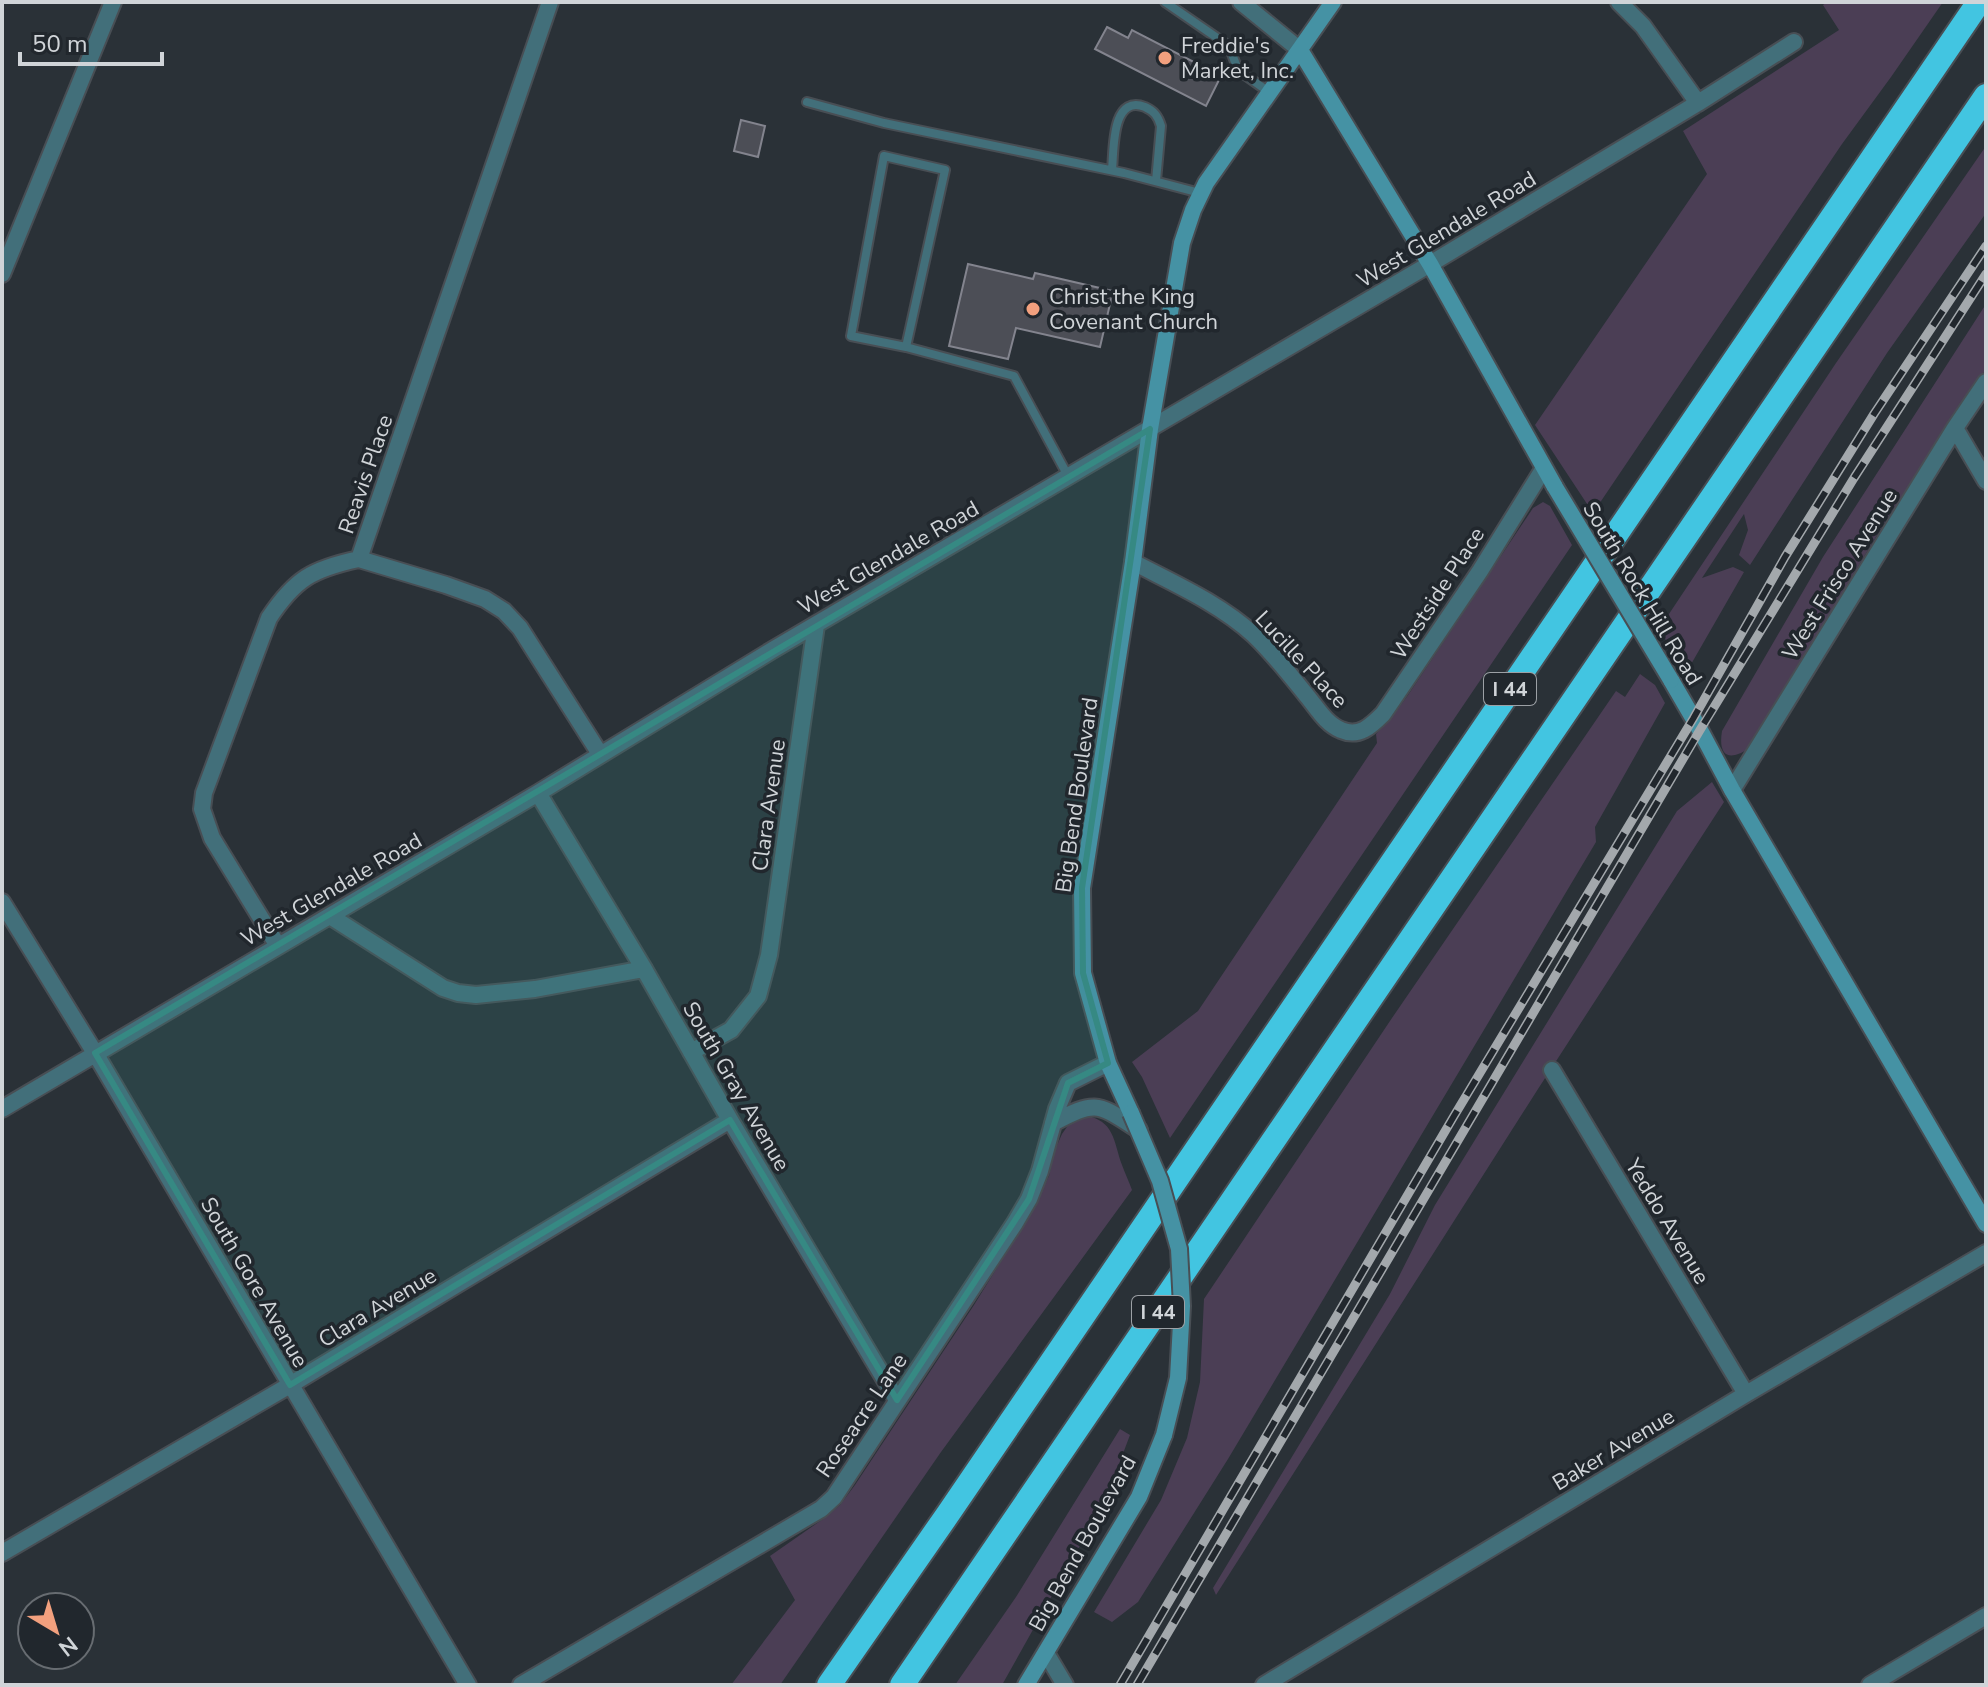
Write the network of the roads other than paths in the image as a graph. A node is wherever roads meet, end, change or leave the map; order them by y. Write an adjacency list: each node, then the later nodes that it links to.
1 (113, 2): 18 (street)
2 (550, 2): 26 (street, Reavis Place)
3 (1165, 2): 10 (lane)
4 (1241, 2): 9 (street, South Rock Hill Road)
5 (1333, 2): 9 (main road, Big Bend Boulevard)
6 (1619, 2): 13 (street)
7 (1979, 2): 52 (highway, I 44)
8 (1794, 42): 13 (street, West Glendale Road)
9 (1300, 50): 10 (main road, Big Bend Boulevard); 17 (main road, South Rock Hill Road)
10 (1269, 92): 16 (main road, Big Bend Boulevard)
11 (1986, 96): 58 (highway, I 44)
12 (807, 102): 14 (lane)
13 (1698, 103): 17 (street, West Glendale Road)
14 (1112, 170): 15 (lane); 15 (lane)
15 (1156, 181): 16 (lane)
16 (1201, 193): 22 (main road, Big Bend Boulevard)
17 (1430, 264): 22 (street, West Glendale Road); 23 (main road, South Rock Hill Road)
18 (2, 274)
19 (906, 347): 19 (lane); 24 (lane)
20 (1986, 382): 21 (street, West Frisco Avenue)
21 (1955, 428): 25 (street); 31 (street, West Frisco Avenue)
22 (1150, 429): 24 (street, West Glendale Road); 27 (main road, Big Bend Boulevard)
23 (1544, 468): 29 (street, Westside Place); 31 (main road, South Rock Hill Road, bridge)
24 (1069, 477): 28 (street, West Glendale Road)
25 (1986, 481)
26 (359, 559): 30 (street); 35 (street, Reavis Place)
27 (1133, 562): 29 (street, Lucille Place); 39 (main road, Big Bend Boulevard)
28 (816, 625): 30 (street, West Glendale Road); 37 (street, Clara Avenue)
29 (1357, 733)
30 (600, 754): 32 (street, West Glendale Road)
31 (1732, 790): 45 (main road, South Rock Hill Road)
32 (538, 793): 34 (street, West Glendale Road); 36 (street, South Gray Avenue)
33 (2, 902): 38 (street, South Gore Avenue)
34 (330, 916): 35 (street, West Glendale Road); 36 (street)
35 (278, 946): 38 (street, West Glendale Road)
36 (644, 969): 37 (street, South Gray Avenue)
37 (691, 1052): 42 (street, South Gray Avenue)
38 (95, 1053): 41 (street, West Glendale Road); 47 (street, South Gore Avenue)
39 (1108, 1063): 43 (street, Roseacre Lane); 44 (main road, Big Bend Boulevard, bridge)
40 (1552, 1070): 48 (street, Yeddo Avenue)
41 (2, 1109)
42 (730, 1120): 47 (street, Clara Avenue); 49 (street, South Gray Avenue)
43 (1053, 1123): 44 (street); 49 (street, Roseacre Lane)
44 (1139, 1130): 53 (main road, Big Bend Boulevard, bridge)
45 (1986, 1224)
46 (1986, 1253): 48 (street, Baker Avenue)
47 (290, 1385): 50 (street, Clara Avenue); 54 (street, South Gore Avenue)
48 (1746, 1394): 61 (street, Baker Avenue)
49 (897, 1400): 55 (street, Roseacre Lane)
50 (2, 1553)
51 (1986, 1616): 62 (street)
52 (852, 1653): 56 (highway); 57 (highway, I 44)
53 (1046, 1653): 59 (main road, Big Bend Boulevard); 60 (street)
54 (468, 1685)
55 (521, 1685)
56 (815, 1685)
57 (829, 1685)
58 (902, 1685)
59 (1026, 1685)
60 (1065, 1685)
61 (1264, 1685)
62 (1870, 1685)

